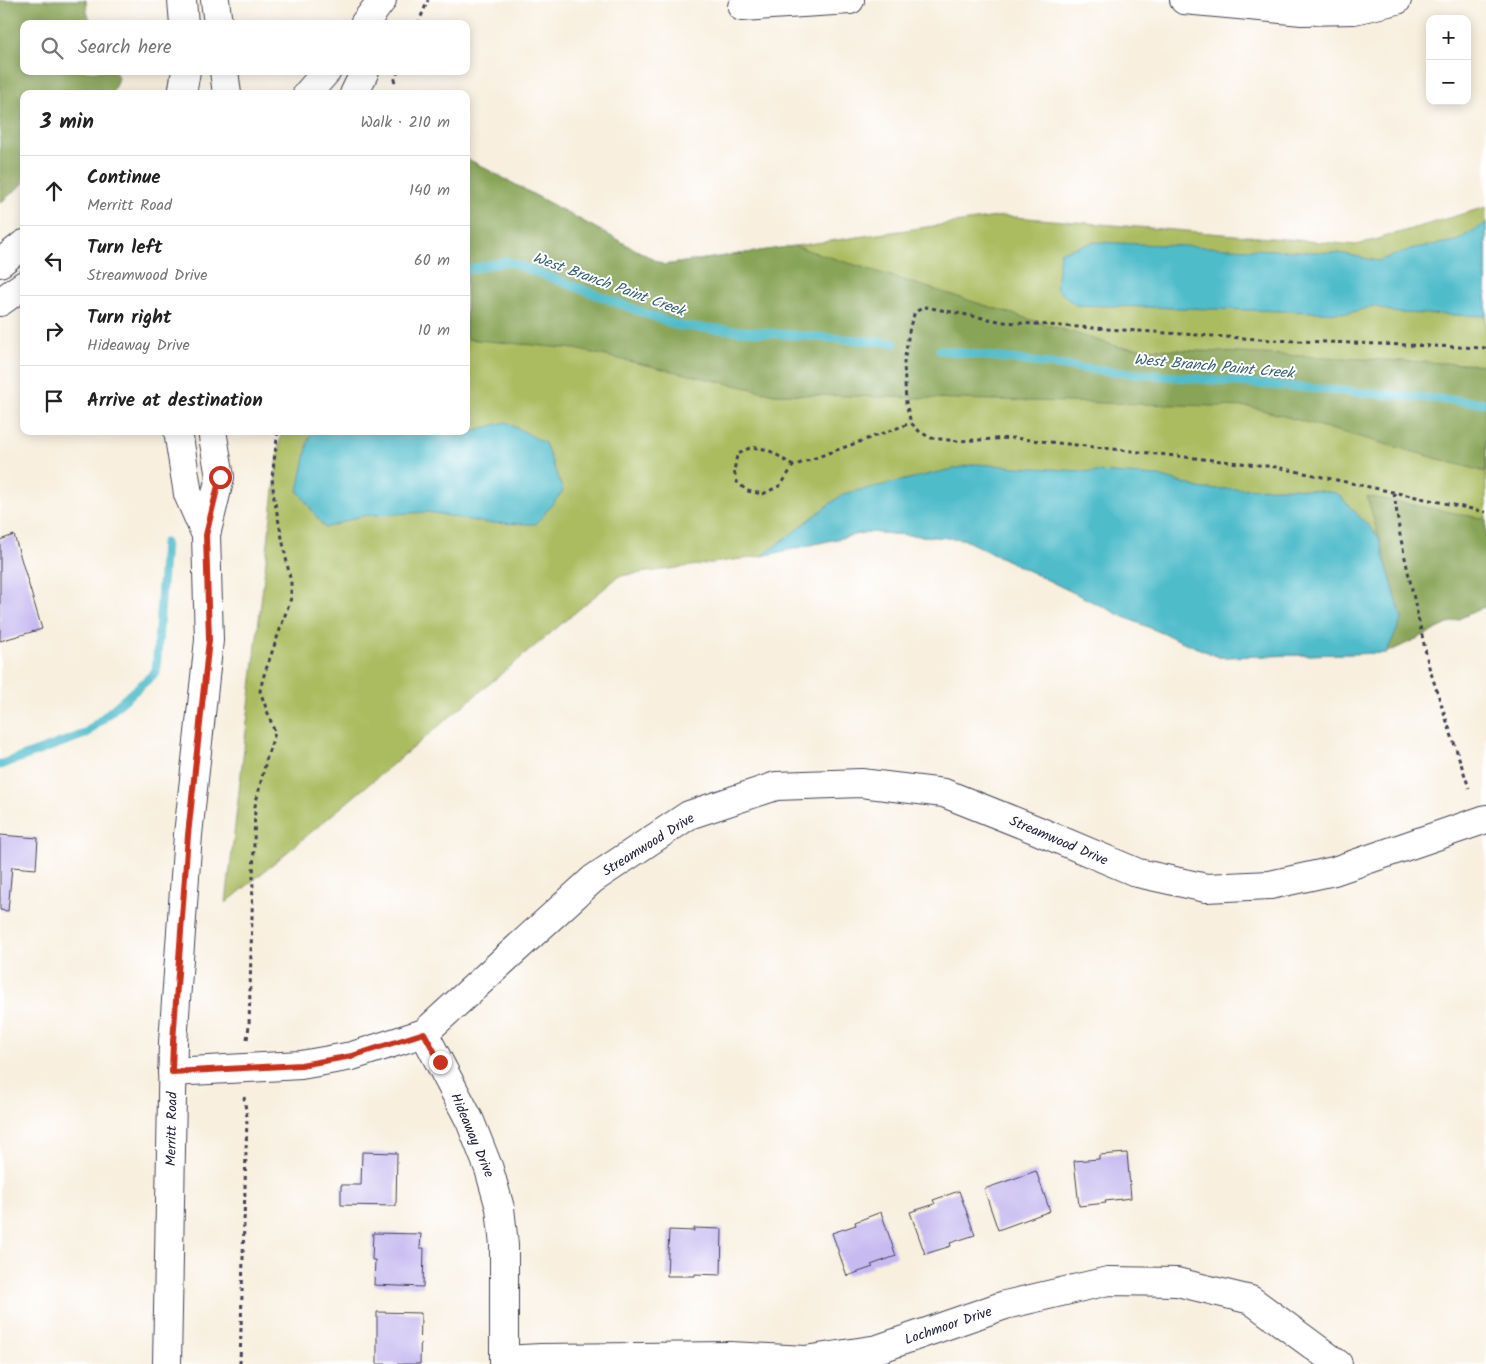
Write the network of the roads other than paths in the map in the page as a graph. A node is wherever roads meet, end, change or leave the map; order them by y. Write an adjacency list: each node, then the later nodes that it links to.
1 (182, 0): 8 (street)
2 (215, 0): 9 (street)
3 (383, 0): 10 (street); 11 (street)
4 (850, 0): 7 (street)
5 (1184, 0): 6 (street)
6 (1397, 0)
7 (742, 7)
8 (184, 20)
9 (218, 20)
10 (367, 20)
11 (379, 20)
12 (185, 75): 16 (street)
13 (225, 75): 17 (street)
14 (323, 75): 18 (street)
15 (363, 75): 19 (street)
16 (183, 90)
17 (226, 90)
18 (310, 90)
19 (356, 90)
20 (20, 247): 21 (street)
21 (0, 263)
22 (20, 288): 23 (street)
23 (0, 302)
24 (179, 435): 26 (street, Merritt Road)
25 (213, 435): 26 (street, Merritt Road)
26 (206, 535): 29 (street, Merritt Road)
27 (1486, 821): 28 (street, Streamwood Drive)
28 (424, 1033): 29 (street, Streamwood Drive); 30 (street, Hideaway Drive)
29 (172, 1072): 31 (street, Merritt Road)
30 (504, 1362): 32 (street, Lochmoor Drive)
31 (167, 1364)
32 (1338, 1364)

